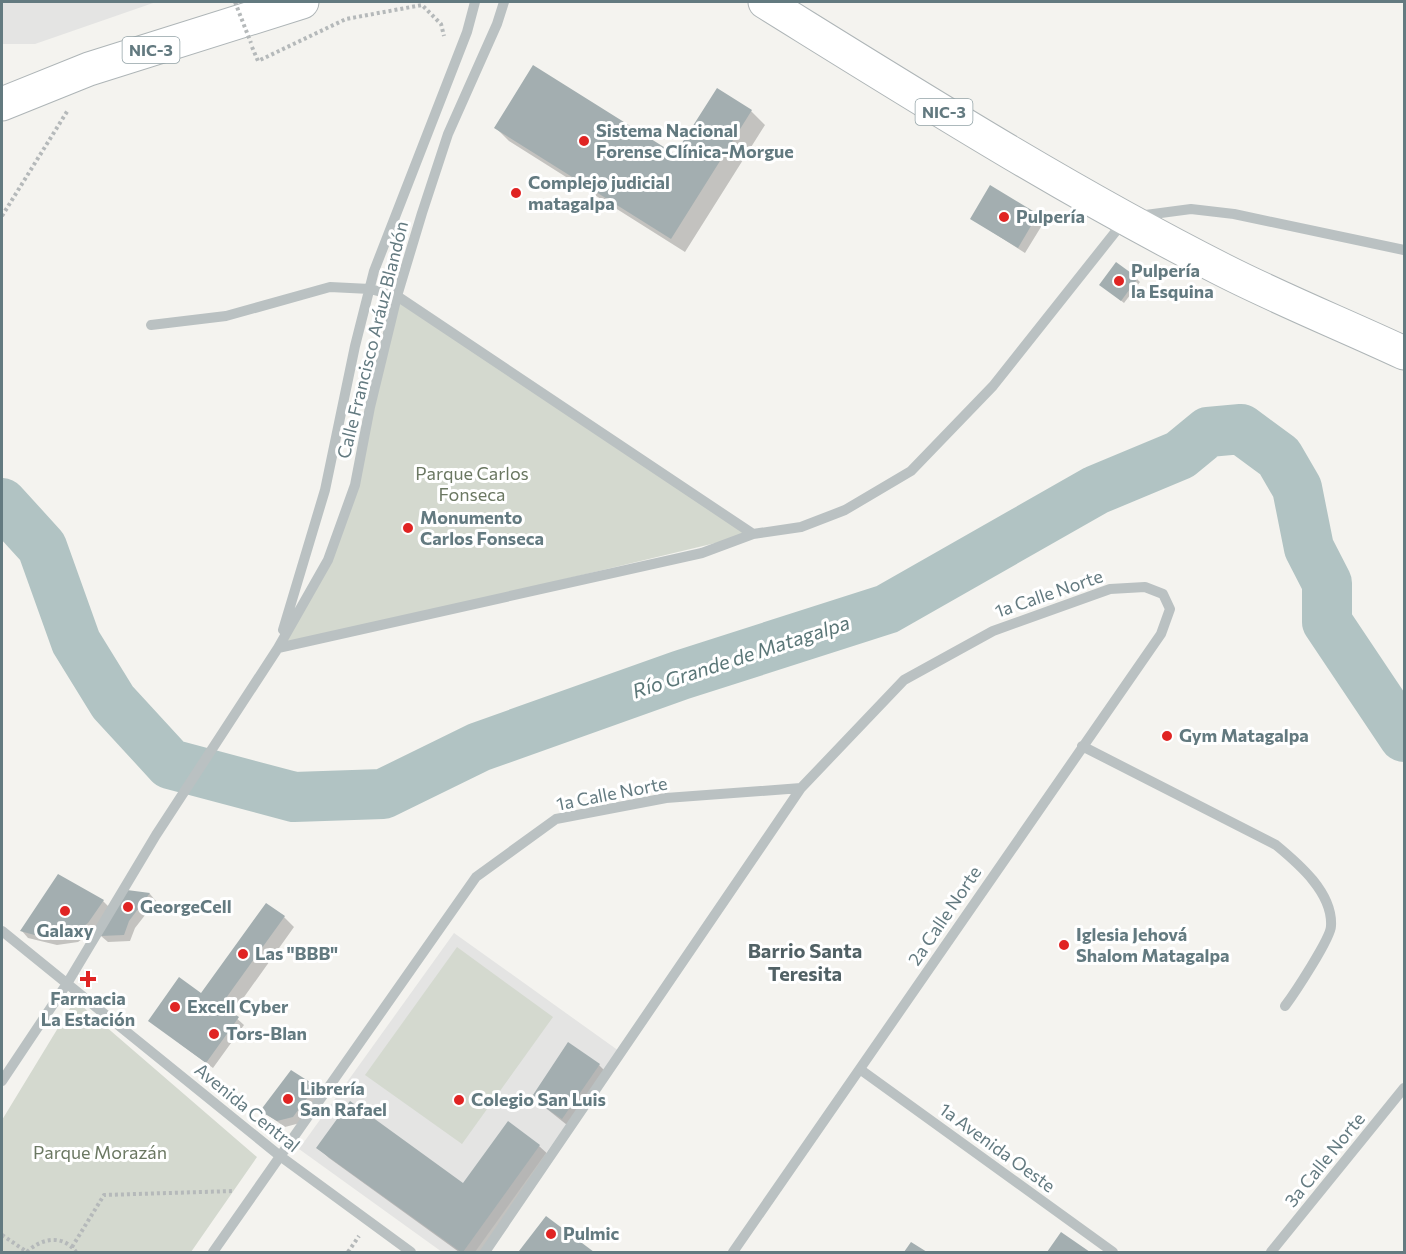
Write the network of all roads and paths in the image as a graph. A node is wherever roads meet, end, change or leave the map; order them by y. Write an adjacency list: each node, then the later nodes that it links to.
1 (236, 2): 6 (path, bridge)
2 (302, 2): 7 (main road, NIC-3)
3 (476, 2): 12 (street, Calle Francisco Aráuz Blandón)
4 (504, 2): 13 (street, Calle Francisco Aráuz Blandón)
5 (765, 2): 10 (main road, NIC-3)
6 (446, 41)
7 (89, 69): 8 (main road, NIC-3); 9 (path)
8 (2, 104)
9 (2, 216)
10 (1126, 218): 11 (street); 15 (main road, NIC-3); 16 (street)
11 (1404, 250)
12 (370, 289): 13 (street); 14 (street); 18 (street, Calle Francisco Aráuz Blandón)
13 (397, 296): 16 (street); 18 (street, Calle Francisco Aráuz Blandón)
14 (151, 325)
15 (1404, 353)
16 (753, 534): 18 (street)
17 (1163, 594): 19 (street, 2a Calle Norte); 20 (street, 1a Calle Norte)
18 (278, 648): 22 (street, Calle Francisco Aráuz Blandón)
19 (1082, 746): 23 (street); 24 (street, 2a Calle Norte)
20 (801, 788): 27 (street, 1a Calle Norte); 37 (street)
21 (2, 931): 22 (street, Avenida Central)
22 (68, 982): 25 (street); 27 (street, Avenida Central)
23 (1285, 1006)
24 (861, 1070): 38 (street, 2a Calle Norte); 39 (street, 1a Avenida Oeste)
25 (2, 1081)
26 (1404, 1088): 40 (street, 3a Calle Norte)
27 (280, 1156): 28 (street, 1a Calle Norte); 36 (street, Avenida Central)
28 (256, 1190): 31 (path); 34 (street, 1a Calle Norte)
29 (2, 1235): 32 (path)
30 (352, 1246): 35 (path)
31 (72, 1247): 32 (path); 33 (path)
32 (27, 1252)
33 (76, 1252)
34 (213, 1252)
35 (348, 1252)
36 (411, 1252)
37 (484, 1252)
38 (733, 1252)
39 (1113, 1252)
40 (1271, 1252)

